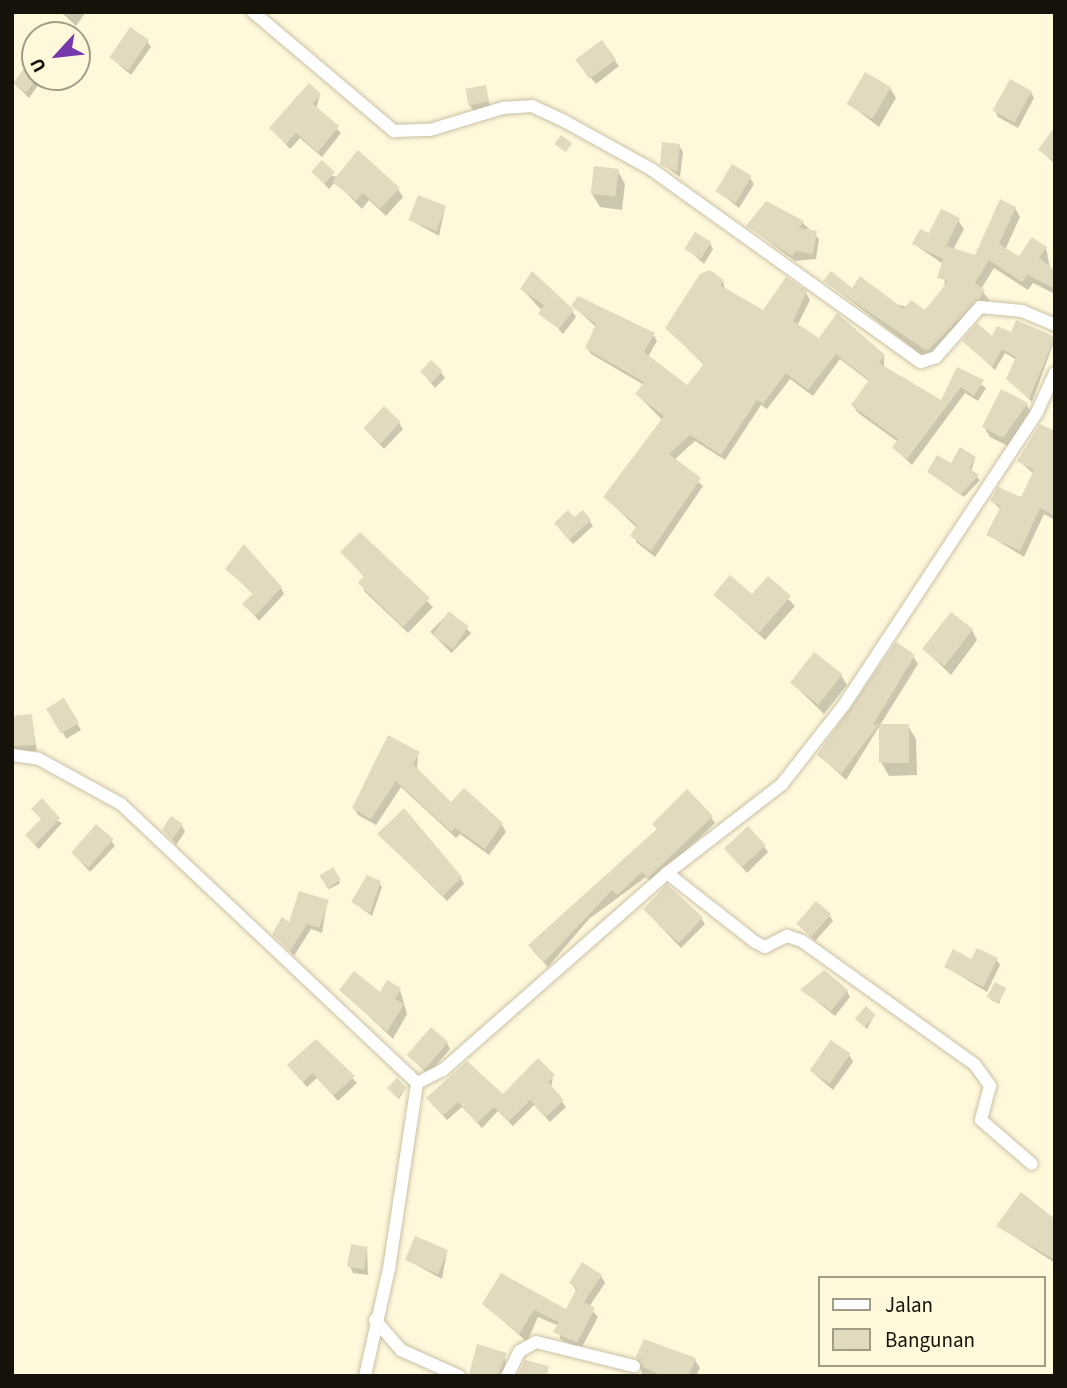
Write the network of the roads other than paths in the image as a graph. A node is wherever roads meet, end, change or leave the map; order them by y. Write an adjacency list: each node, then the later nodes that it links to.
1 (253, 12): 2 (street)
2 (1055, 325)
3 (1055, 373): 5 (street)
4 (12, 755): 6 (street)
5 (667, 873): 6 (street); 7 (street)
6 (417, 1083): 8 (street)
7 (1032, 1164)
8 (375, 1320): 10 (street); 11 (street)
9 (634, 1366): 12 (street)
10 (365, 1376)
11 (459, 1376)
12 (507, 1376)

